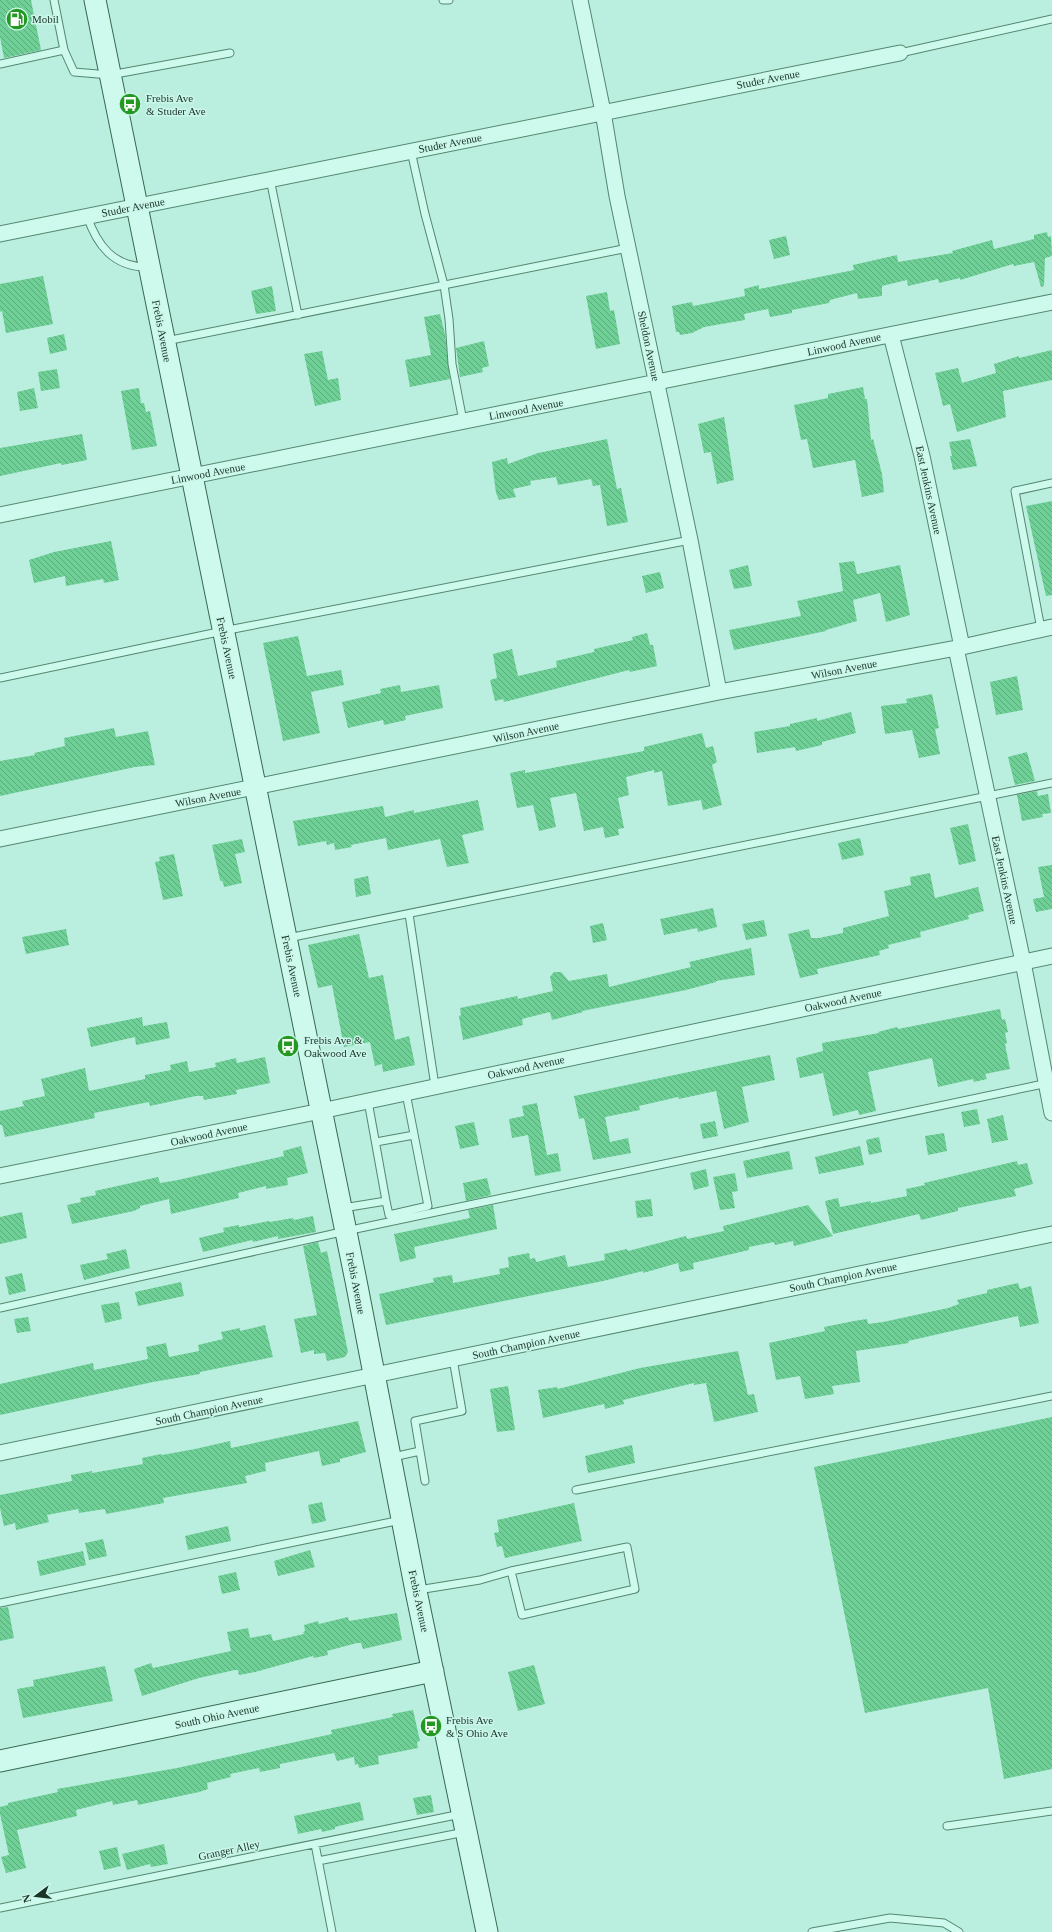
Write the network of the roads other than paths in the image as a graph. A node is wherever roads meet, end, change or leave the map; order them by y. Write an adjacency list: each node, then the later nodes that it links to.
1 (54, 0): 7 (lane)
2 (94, 0): 11 (main road, Frebis Avenue)
3 (443, 0): 4 (lane)
4 (449, 0)
5 (580, 0): 12 (street, Sheldon Avenue)
6 (1052, 19): 9 (lane)
7 (64, 50): 10 (lane); 11 (lane)
8 (230, 53): 11 (lane)
9 (900, 53): 12 (street, Studer Avenue)
10 (0, 64)
11 (110, 75): 15 (main road, Frebis Avenue)
12 (602, 112): 13 (street, Studer Avenue); 18 (street, Sheldon Avenue)
13 (411, 151): 14 (street, Studer Avenue); 20 (lane)
14 (270, 179): 15 (street, Studer Avenue); 22 (lane)
15 (137, 206): 16 (street, Studer Avenue); 19 (main road, Frebis Avenue)
16 (87, 216): 17 (street, Studer Avenue); 19 (lane)
17 (0, 234)
18 (628, 248): 20 (lane); 25 (street, Sheldon Avenue)
19 (149, 267): 24 (main road, Frebis Avenue)
20 (444, 285): 22 (lane); 26 (lane)
21 (1052, 302): 23 (street, Linwood Avenue)
22 (298, 315): 24 (lane)
23 (892, 334): 25 (street, Linwood Avenue); 33 (street, East Jenkins Avenue)
24 (164, 342): 27 (main road, Frebis Avenue)
25 (657, 382): 26 (street, Linwood Avenue); 30 (street, Sheldon Avenue)
26 (463, 421): 27 (street, Linwood Avenue)
27 (191, 476): 29 (street, Linwood Avenue); 32 (main road, Frebis Avenue)
28 (1052, 483): 31 (lane)
29 (0, 515)
30 (690, 540): 32 (lane); 35 (street, Sheldon Avenue)
31 (1046, 628): 33 (street, Wilson Avenue)
32 (223, 631): 34 (lane); 37 (main road, Frebis Avenue)
33 (959, 647): 35 (street, Wilson Avenue); 38 (street, East Jenkins Avenue)
34 (0, 678)
35 (719, 692): 37 (street, Wilson Avenue)
36 (1052, 783): 38 (lane)
37 (255, 788): 39 (street, Wilson Avenue); 41 (main road, Frebis Avenue)
38 (987, 796): 40 (lane); 43 (street, East Jenkins Avenue)
39 (0, 838)
40 (409, 914): 41 (lane); 45 (lane)
41 (286, 939): 48 (main road, Frebis Avenue)
42 (1052, 956): 43 (street, Oakwood Avenue)
43 (1023, 962): 44 (street, East Jenkins Avenue); 45 (street, Oakwood Avenue)
44 (1049, 1082): 49 (street, East Jenkins Avenue); 55 (lane)
45 (435, 1086): 46 (street, Oakwood Avenue)
46 (406, 1093): 47 (street, Oakwood Avenue); 50 (lane)
47 (368, 1100): 48 (street, Oakwood Avenue); 51 (lane)
48 (321, 1111): 52 (street, Oakwood Avenue); 54 (main road, Frebis Avenue)
49 (1052, 1113)
50 (414, 1135): 51 (lane); 53 (lane)
51 (376, 1142): 53 (lane)
52 (0, 1176)
53 (386, 1201): 54 (lane)
54 (341, 1208): 55 (main road, Frebis Avenue)
55 (346, 1231): 57 (lane); 59 (main road, Frebis Avenue)
56 (1052, 1234): 58 (street, South Champion Avenue)
57 (0, 1308)
58 (453, 1359): 59 (street, South Champion Avenue); 61 (lane)
59 (375, 1376): 62 (street, South Champion Avenue); 63 (main road, Frebis Avenue)
60 (1052, 1396): 65 (lane)
61 (420, 1451): 63 (lane); 64 (lane)
62 (0, 1453)
63 (390, 1457): 66 (main road, Frebis Avenue)
64 (426, 1480)
65 (576, 1490)
66 (402, 1520): 68 (main road, Frebis Avenue); 69 (lane)
67 (511, 1571): 67 (lane); 68 (lane)
68 (416, 1591): 70 (main road, Frebis Avenue)
69 (0, 1603)
70 (433, 1671): 71 (main road, South Ohio Avenue); 73 (main road, Frebis Avenue)
71 (0, 1761)
72 (1052, 1811): 74 (lane)
73 (465, 1823): 75 (lane, Granger Alley); 76 (lane); 79 (main road, Frebis Avenue)
74 (947, 1826)
75 (315, 1844): 76 (lane); 77 (lane, Granger Alley)
76 (318, 1861): 78 (lane)
77 (0, 1908)
78 (332, 1932)
79 (487, 1932)
80 (812, 1932): 81 (lane)
81 (959, 1932)

